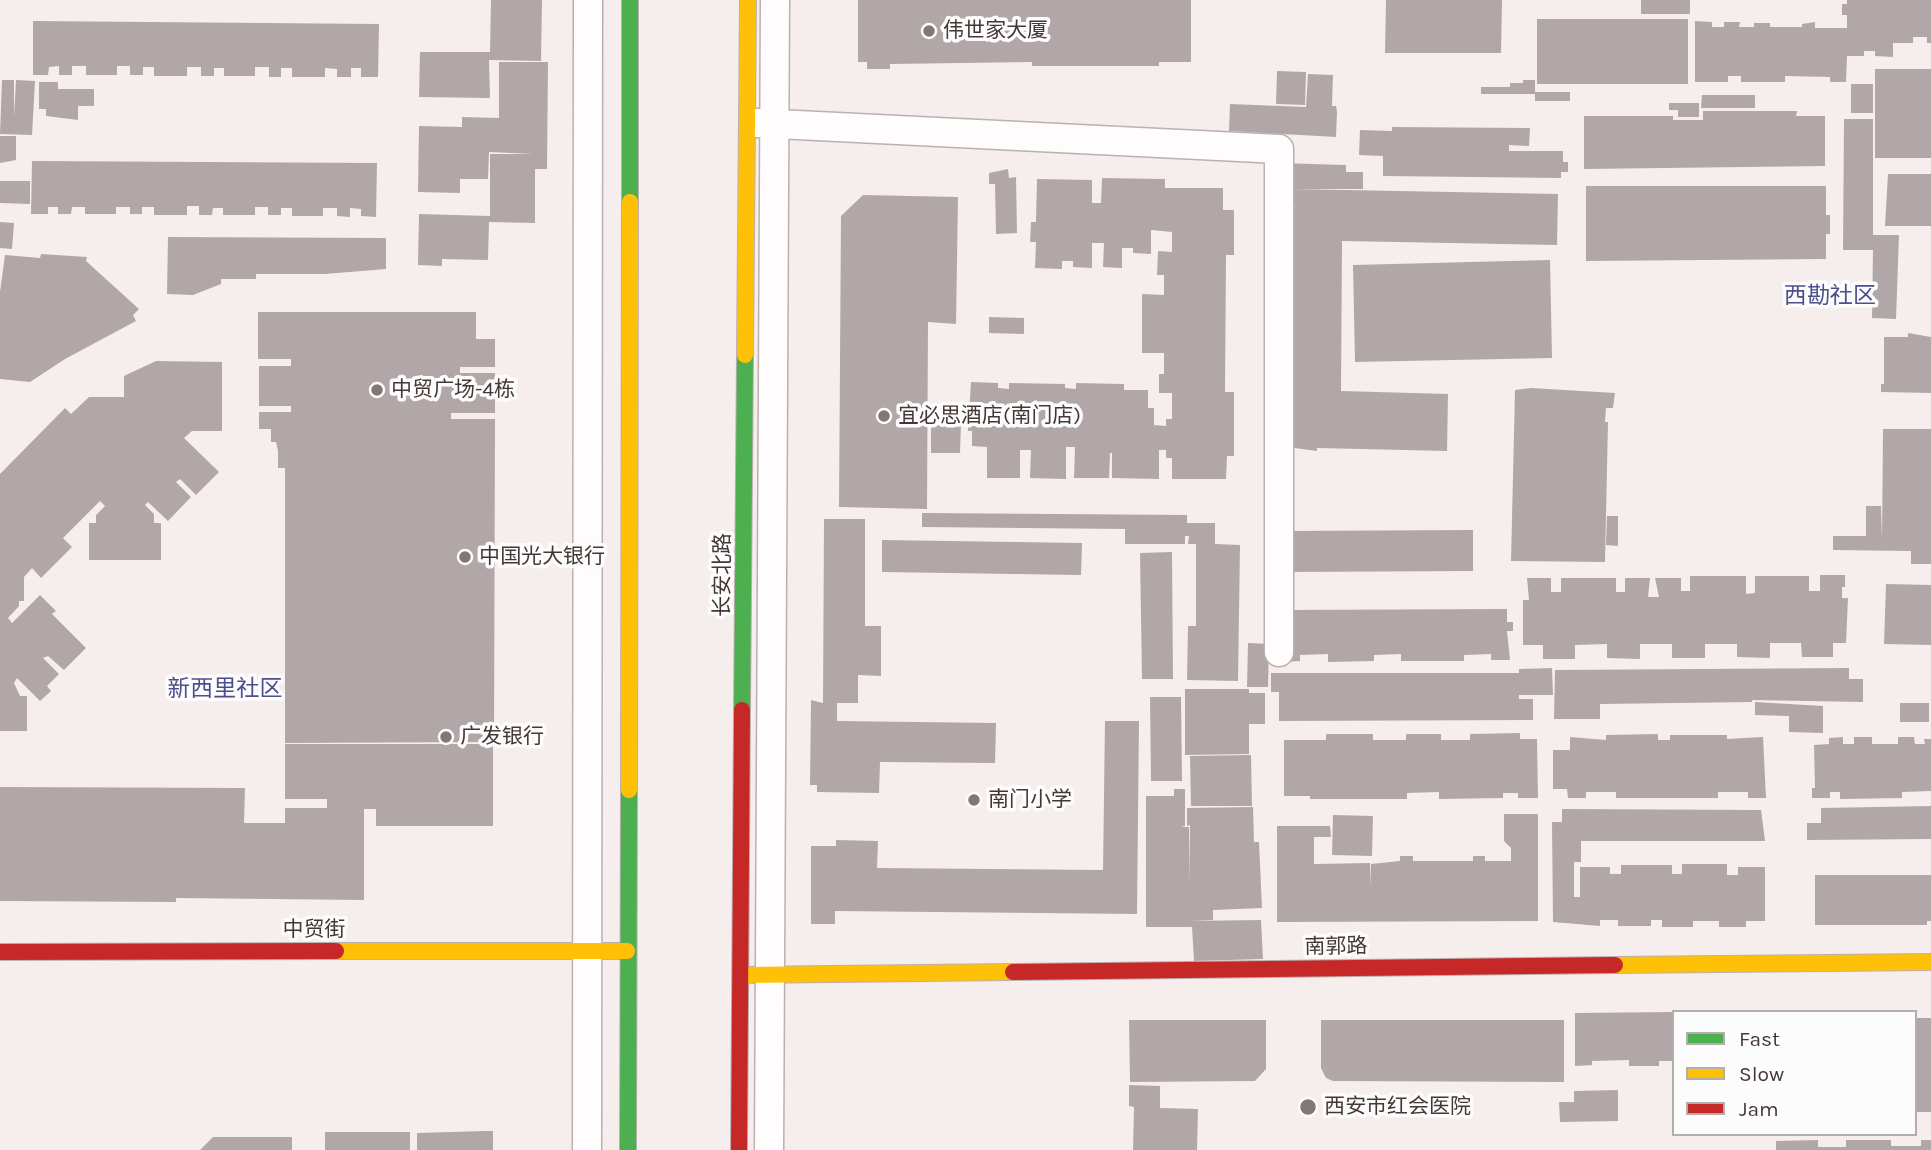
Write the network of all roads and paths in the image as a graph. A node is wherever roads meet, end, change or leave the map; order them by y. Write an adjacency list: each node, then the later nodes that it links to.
1 (587, 0): 7 (street)
2 (631, 0): 8 (main road)
3 (748, 0): 5 (main road, 长安北路)
4 (775, 0): 5 (street)
5 (761, 123): 6 (street); 11 (street); 12 (main road, 长安北路)
6 (1279, 652)
7 (587, 951): 8 (main road, 中贸街); 9 (main road, 中贸街); 13 (street)
8 (628, 951): 14 (main road)
9 (0, 952)
10 (1931, 962): 11 (main road, 南郭路)
11 (770, 974): 12 (main road, 南郭路); 16 (street)
12 (741, 975): 15 (main road, 长安北路)
13 (587, 1150)
14 (628, 1150)
15 (739, 1150)
16 (769, 1150)

